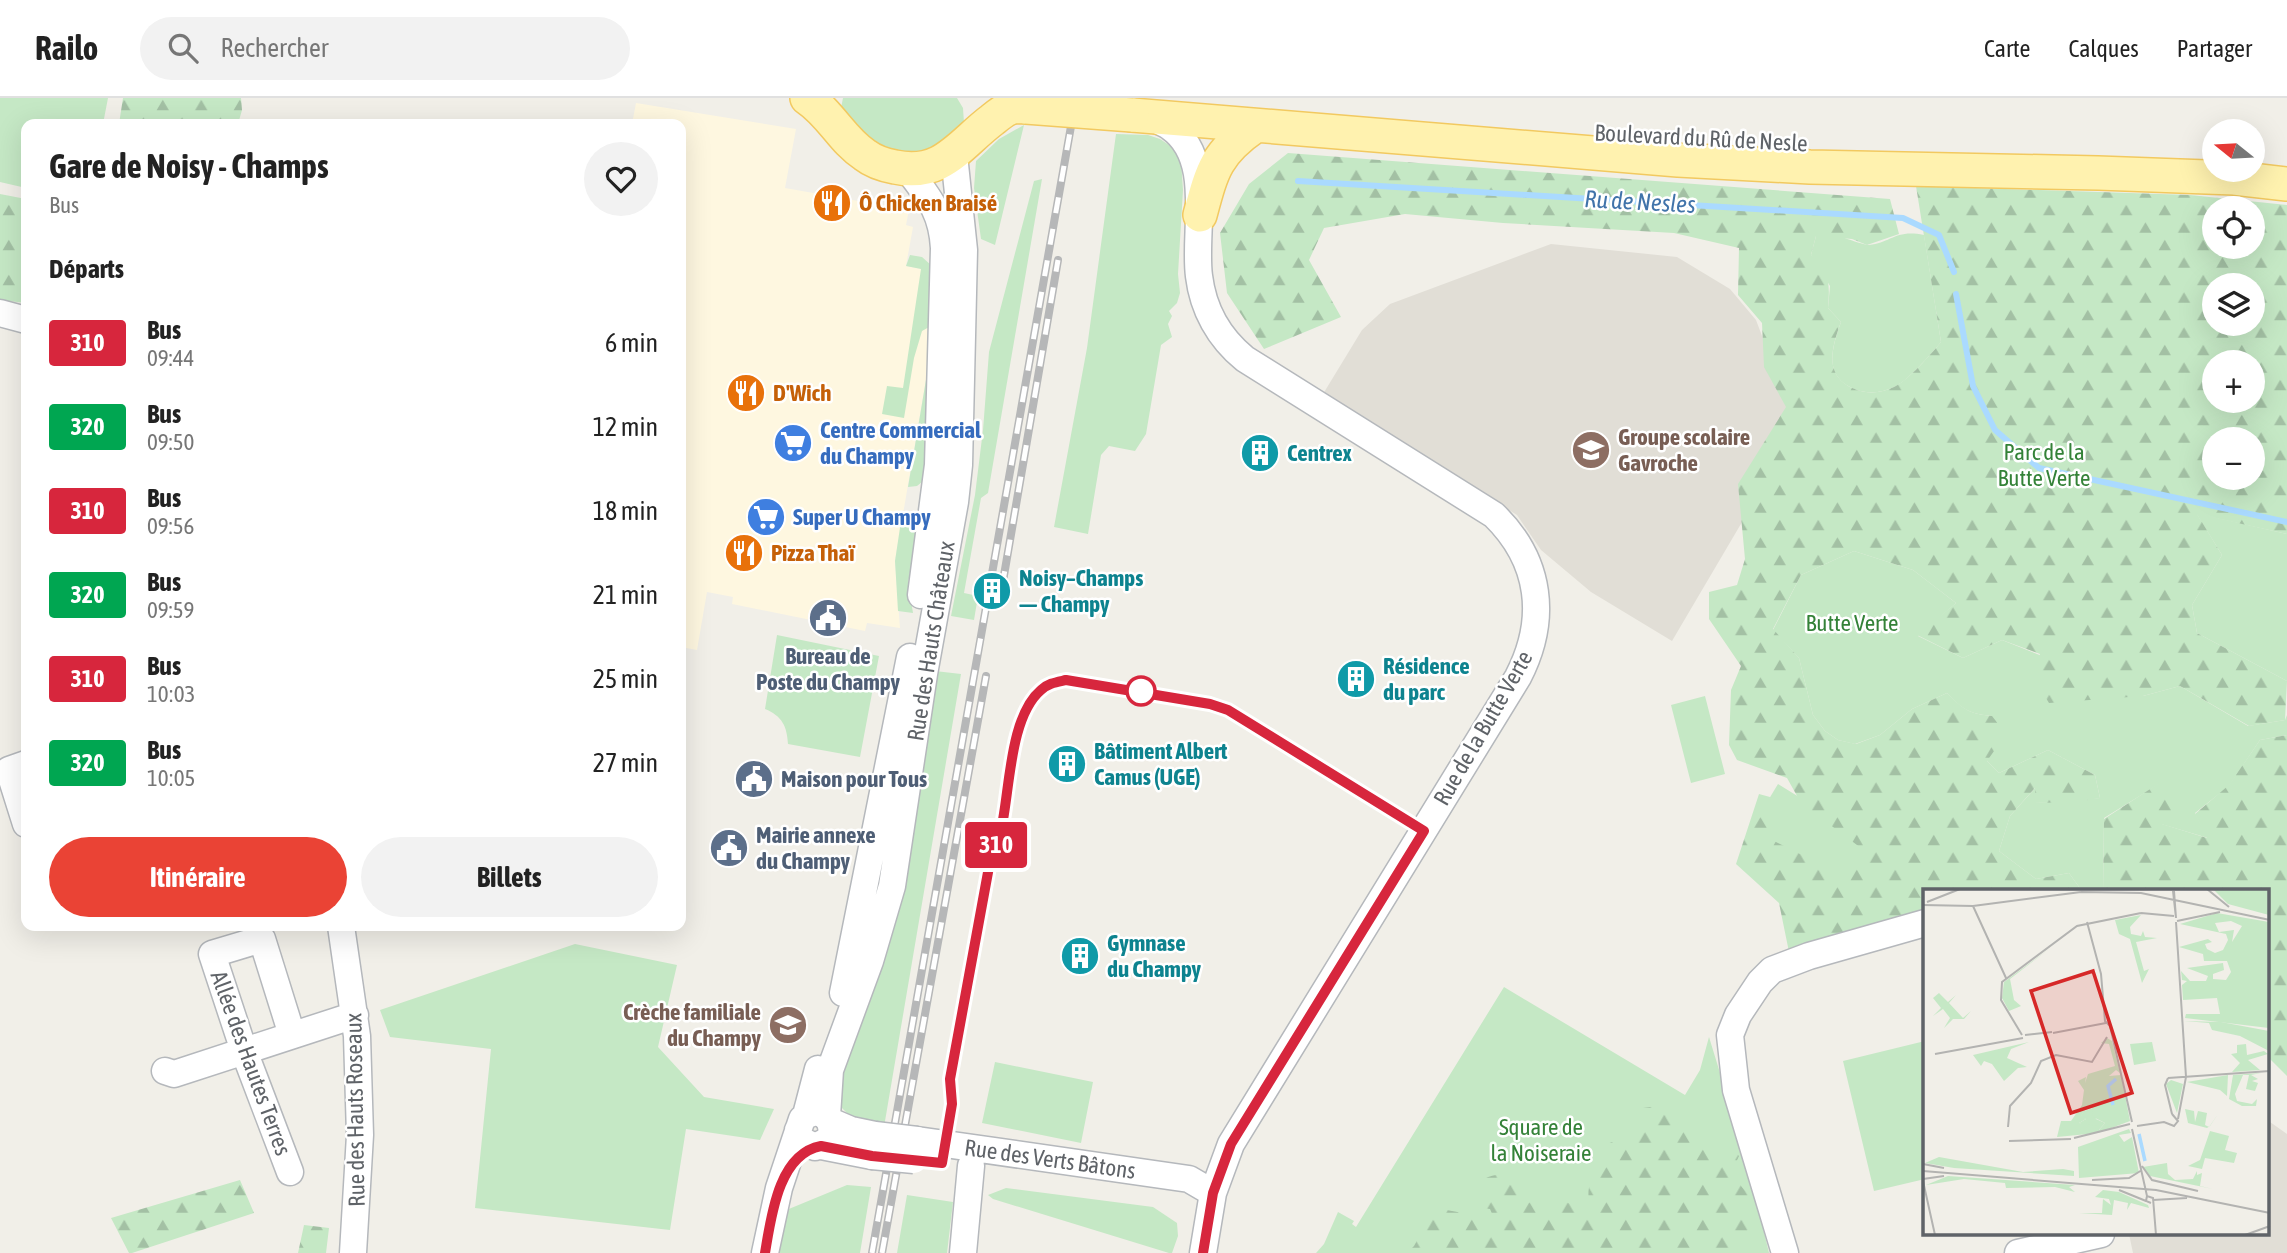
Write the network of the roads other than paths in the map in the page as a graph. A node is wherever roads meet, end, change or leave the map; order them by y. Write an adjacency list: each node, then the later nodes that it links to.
1 (807, 98): 4 (main road)
2 (974, 98): 7 (main road)
3 (1190, 98): 8 (main road, Boulevard du Rû de Nesle)
4 (835, 111): 11 (main road)
5 (1142, 116): 6 (main road); 7 (main road, bridge); 13 (street, Rue de la Butte Verte)
6 (1255, 126): 12 (main road); 13 (main road)
7 (954, 155): 11 (main road); 24 (street, Rue des Hauts Châteaux)
8 (2202, 156)
9 (2265, 161): 10 (main road)
10 (2287, 164)
11 (908, 170): 24 (street, Rue des Hauts Châteaux)
12 (2287, 184)
13 (1200, 215): 25 (street, Rue de la Butte Verte)
14 (0, 313): 15 (street)
15 (21, 319)
16 (21, 766): 17 (street)
17 (21, 808)
18 (1923, 924): 37 (street)
19 (342, 931): 20 (street, Rue des Hauts Roseaux)
20 (355, 1015): 21 (street); 34 (street, Rue des Hauts Roseaux)
21 (292, 1035): 22 (street); 22 (street, Allée des Hautes Terres)
22 (244, 1051): 23 (street); 28 (street, Allée des Hautes Terres)
23 (166, 1071)
24 (816, 1129): 26 (street, Rue des Verts Bâtons, bridge); 35 (street, Rue des Hauts Châteaux)
25 (1231, 1144): 29 (street); 31 (street, Rue de la Butte Verte)
26 (915, 1150): 27 (street, Rue des Verts Bâtons); 29 (street, Rue des Verts Bâtons)
27 (971, 1166): 30 (street, Rue des Verts Bâtons); 36 (street)
28 (290, 1172)
29 (1189, 1179): 31 (street, Rue des Verts Bâtons)
30 (1154, 1187): 31 (street, Rue des Verts Bâtons); 33 (street, Rue des Verts Bâtons)
31 (1213, 1193): 33 (street, Rue de la Butte Verte)
32 (2104, 1241): 38 (street)
33 (1205, 1246)
34 (353, 1253)
35 (765, 1253)
36 (963, 1253)
37 (1785, 1253)
38 (2018, 1253)

